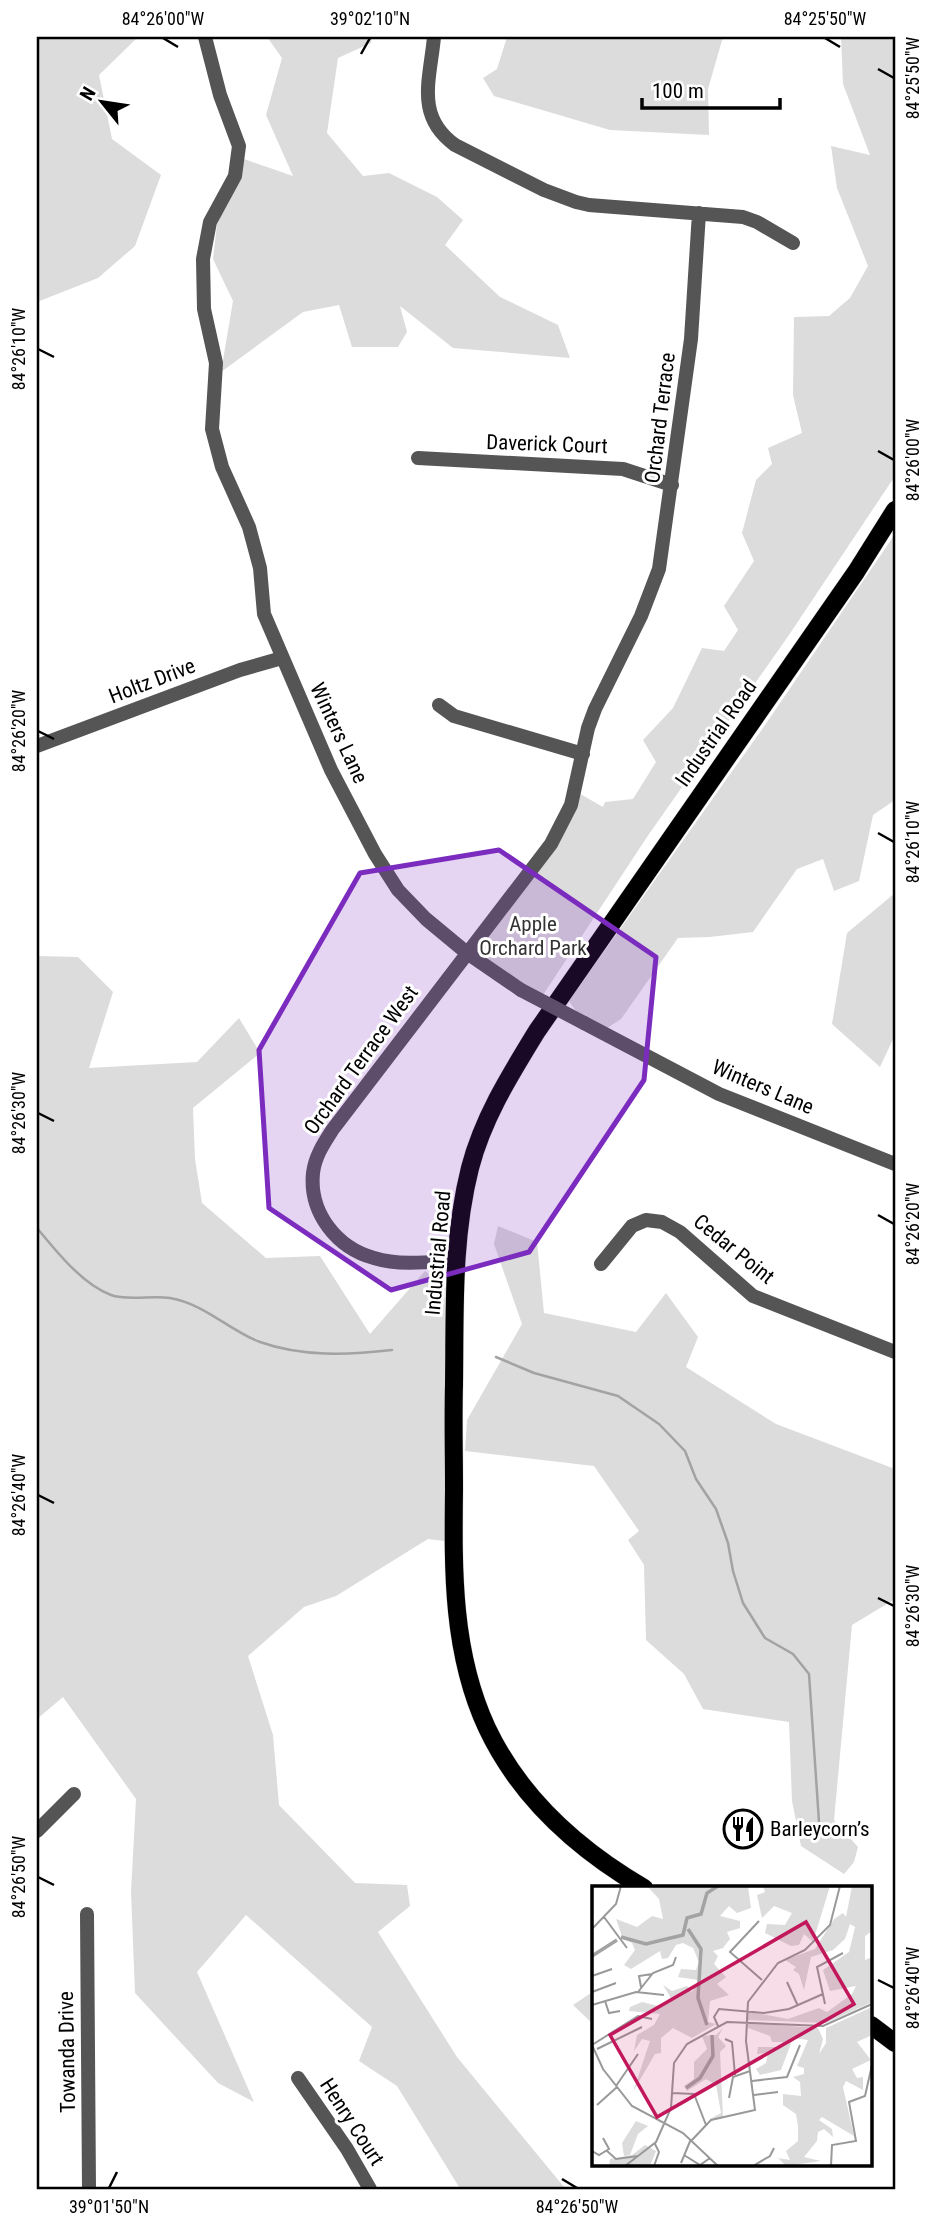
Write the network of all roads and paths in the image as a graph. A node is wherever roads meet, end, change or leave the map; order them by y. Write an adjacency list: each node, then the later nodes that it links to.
1 (205, 37): 8 (street, Winters Lane)
2 (434, 37): 3 (street)
3 (699, 213): 4 (street); 6 (street, Orchard Terrace)
4 (793, 243)
5 (418, 458): 6 (street, Daverick Court)
6 (672, 485): 11 (street, Orchard Terrace)
7 (895, 510): 14 (main road, Industrial Road)
8 (282, 658): 10 (street, Holtz Drive); 12 (street, Winters Lane)
9 (439, 705): 11 (street)
10 (37, 746)
11 (583, 754): 12 (street, Orchard Terrace)
12 (467, 953): 13 (street, Winters Lane, bridge); 14 (street, Orchard Terrace West)
13 (895, 1164)
14 (456, 1260): 19 (main road, Industrial Road)
15 (600, 1264): 16 (street, Cedar Point)
16 (895, 1352)
17 (74, 1794): 18 (street)
18 (37, 1831)
19 (641, 1886)
20 (88, 1914): 24 (street, Towanda Drive)
21 (872, 2026): 22 (main road)
22 (895, 2043)
23 (298, 2078): 25 (street, Henry Court)
24 (89, 2189)
25 (370, 2189)

